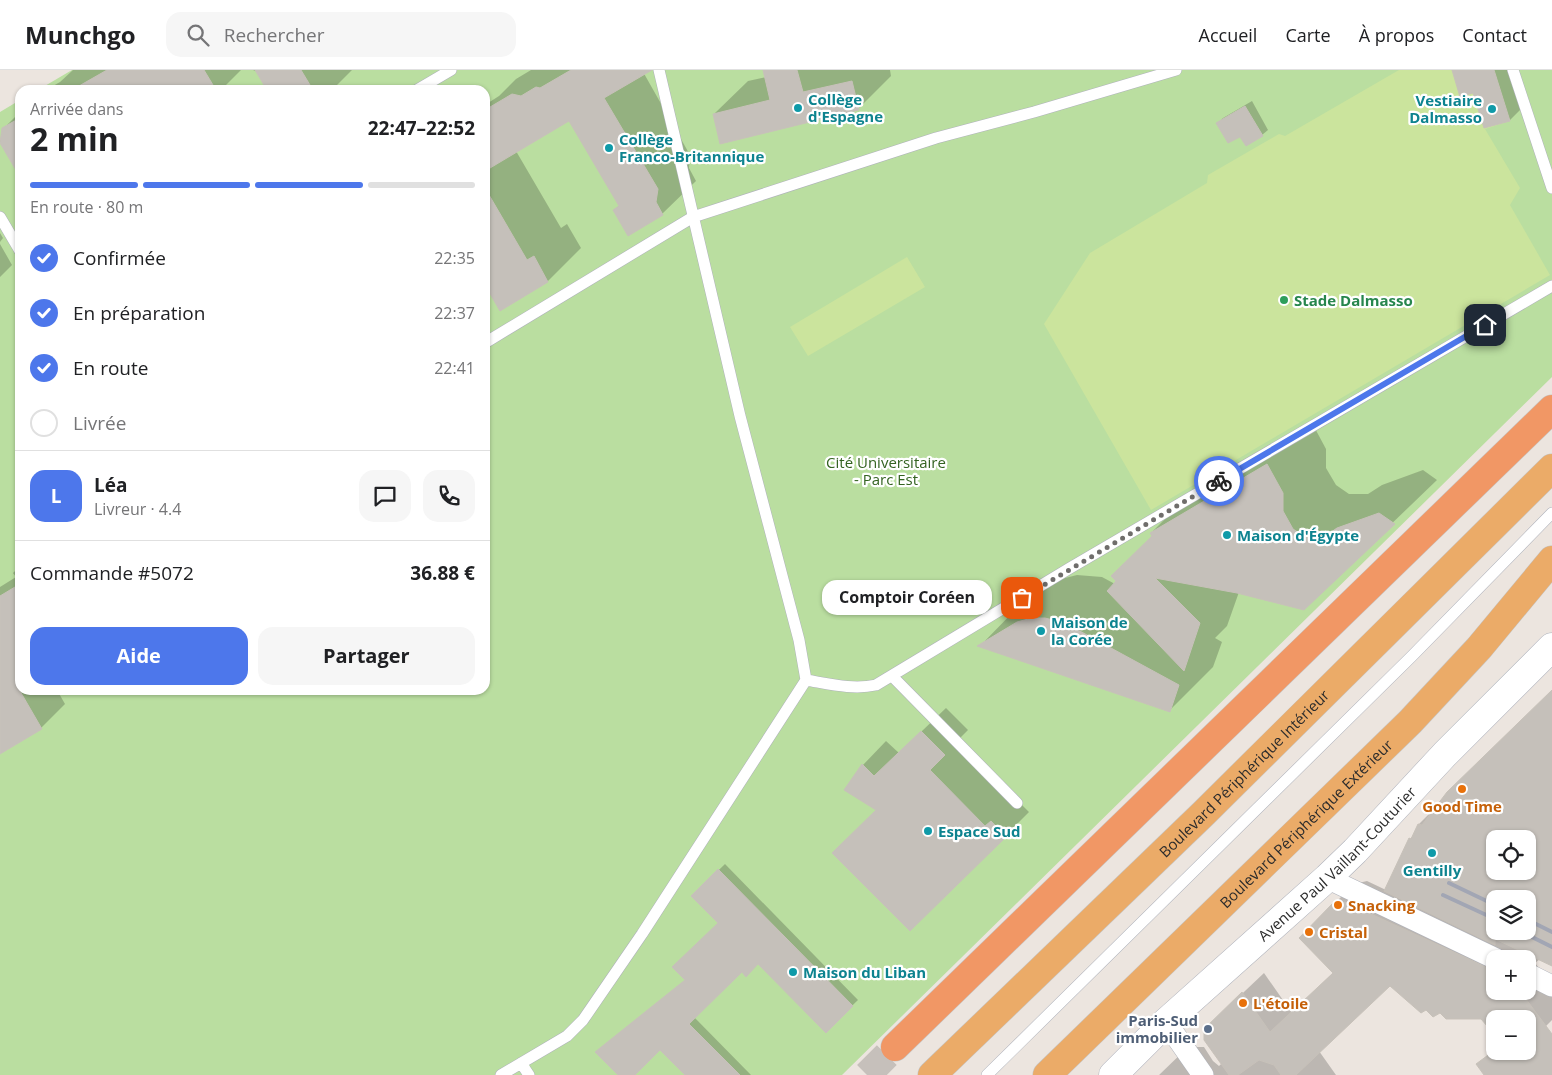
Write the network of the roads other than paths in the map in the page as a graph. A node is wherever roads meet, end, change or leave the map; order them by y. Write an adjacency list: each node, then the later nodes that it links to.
1 (451, 70): 5 (lane)
2 (659, 70): 8 (lane)
3 (1176, 70): 8 (lane)
4 (1513, 70): 6 (lane)
5 (426, 85)
6 (1552, 188)
7 (0, 217): 9 (lane)
8 (693, 217): 11 (lane); 22 (lane)
9 (15, 242)
10 (1552, 286): 21 (lane)
11 (490, 340)
12 (1552, 409): 19 (highway)
13 (1552, 433): 19 (highway)
14 (1552, 468): 33 (highway, Boulevard Périphérique Intérieur)
15 (1552, 514): 34 (lane)
16 (1552, 560): 20 (highway, Boulevard Périphérique Extérieur)
17 (1552, 587): 20 (highway)
18 (1552, 647): 24 (main road, Avenue Paul Vaillant-Couturier)
19 (1306, 648): 29 (highway)
20 (1479, 648): 35 (highway, Boulevard Périphérique Extérieur)
21 (892, 676): 22 (lane); 23 (lane)
22 (806, 680): 30 (lane)
23 (1017, 803)
24 (1327, 878): 25 (street); 28 (main road, Avenue Paul Vaillant-Couturier)
25 (1486, 954)
26 (1536, 978): 27 (street)
27 (1552, 986)
28 (1166, 1022): 36 (main road, Avenue Paul Vaillant-Couturier); 37 (street)
29 (895, 1047)
30 (521, 1063): 31 (lane); 32 (lane)
31 (501, 1075)
32 (529, 1075)
33 (932, 1075)
34 (988, 1075)
35 (1047, 1075)
36 (1113, 1075)
37 (1203, 1075)

